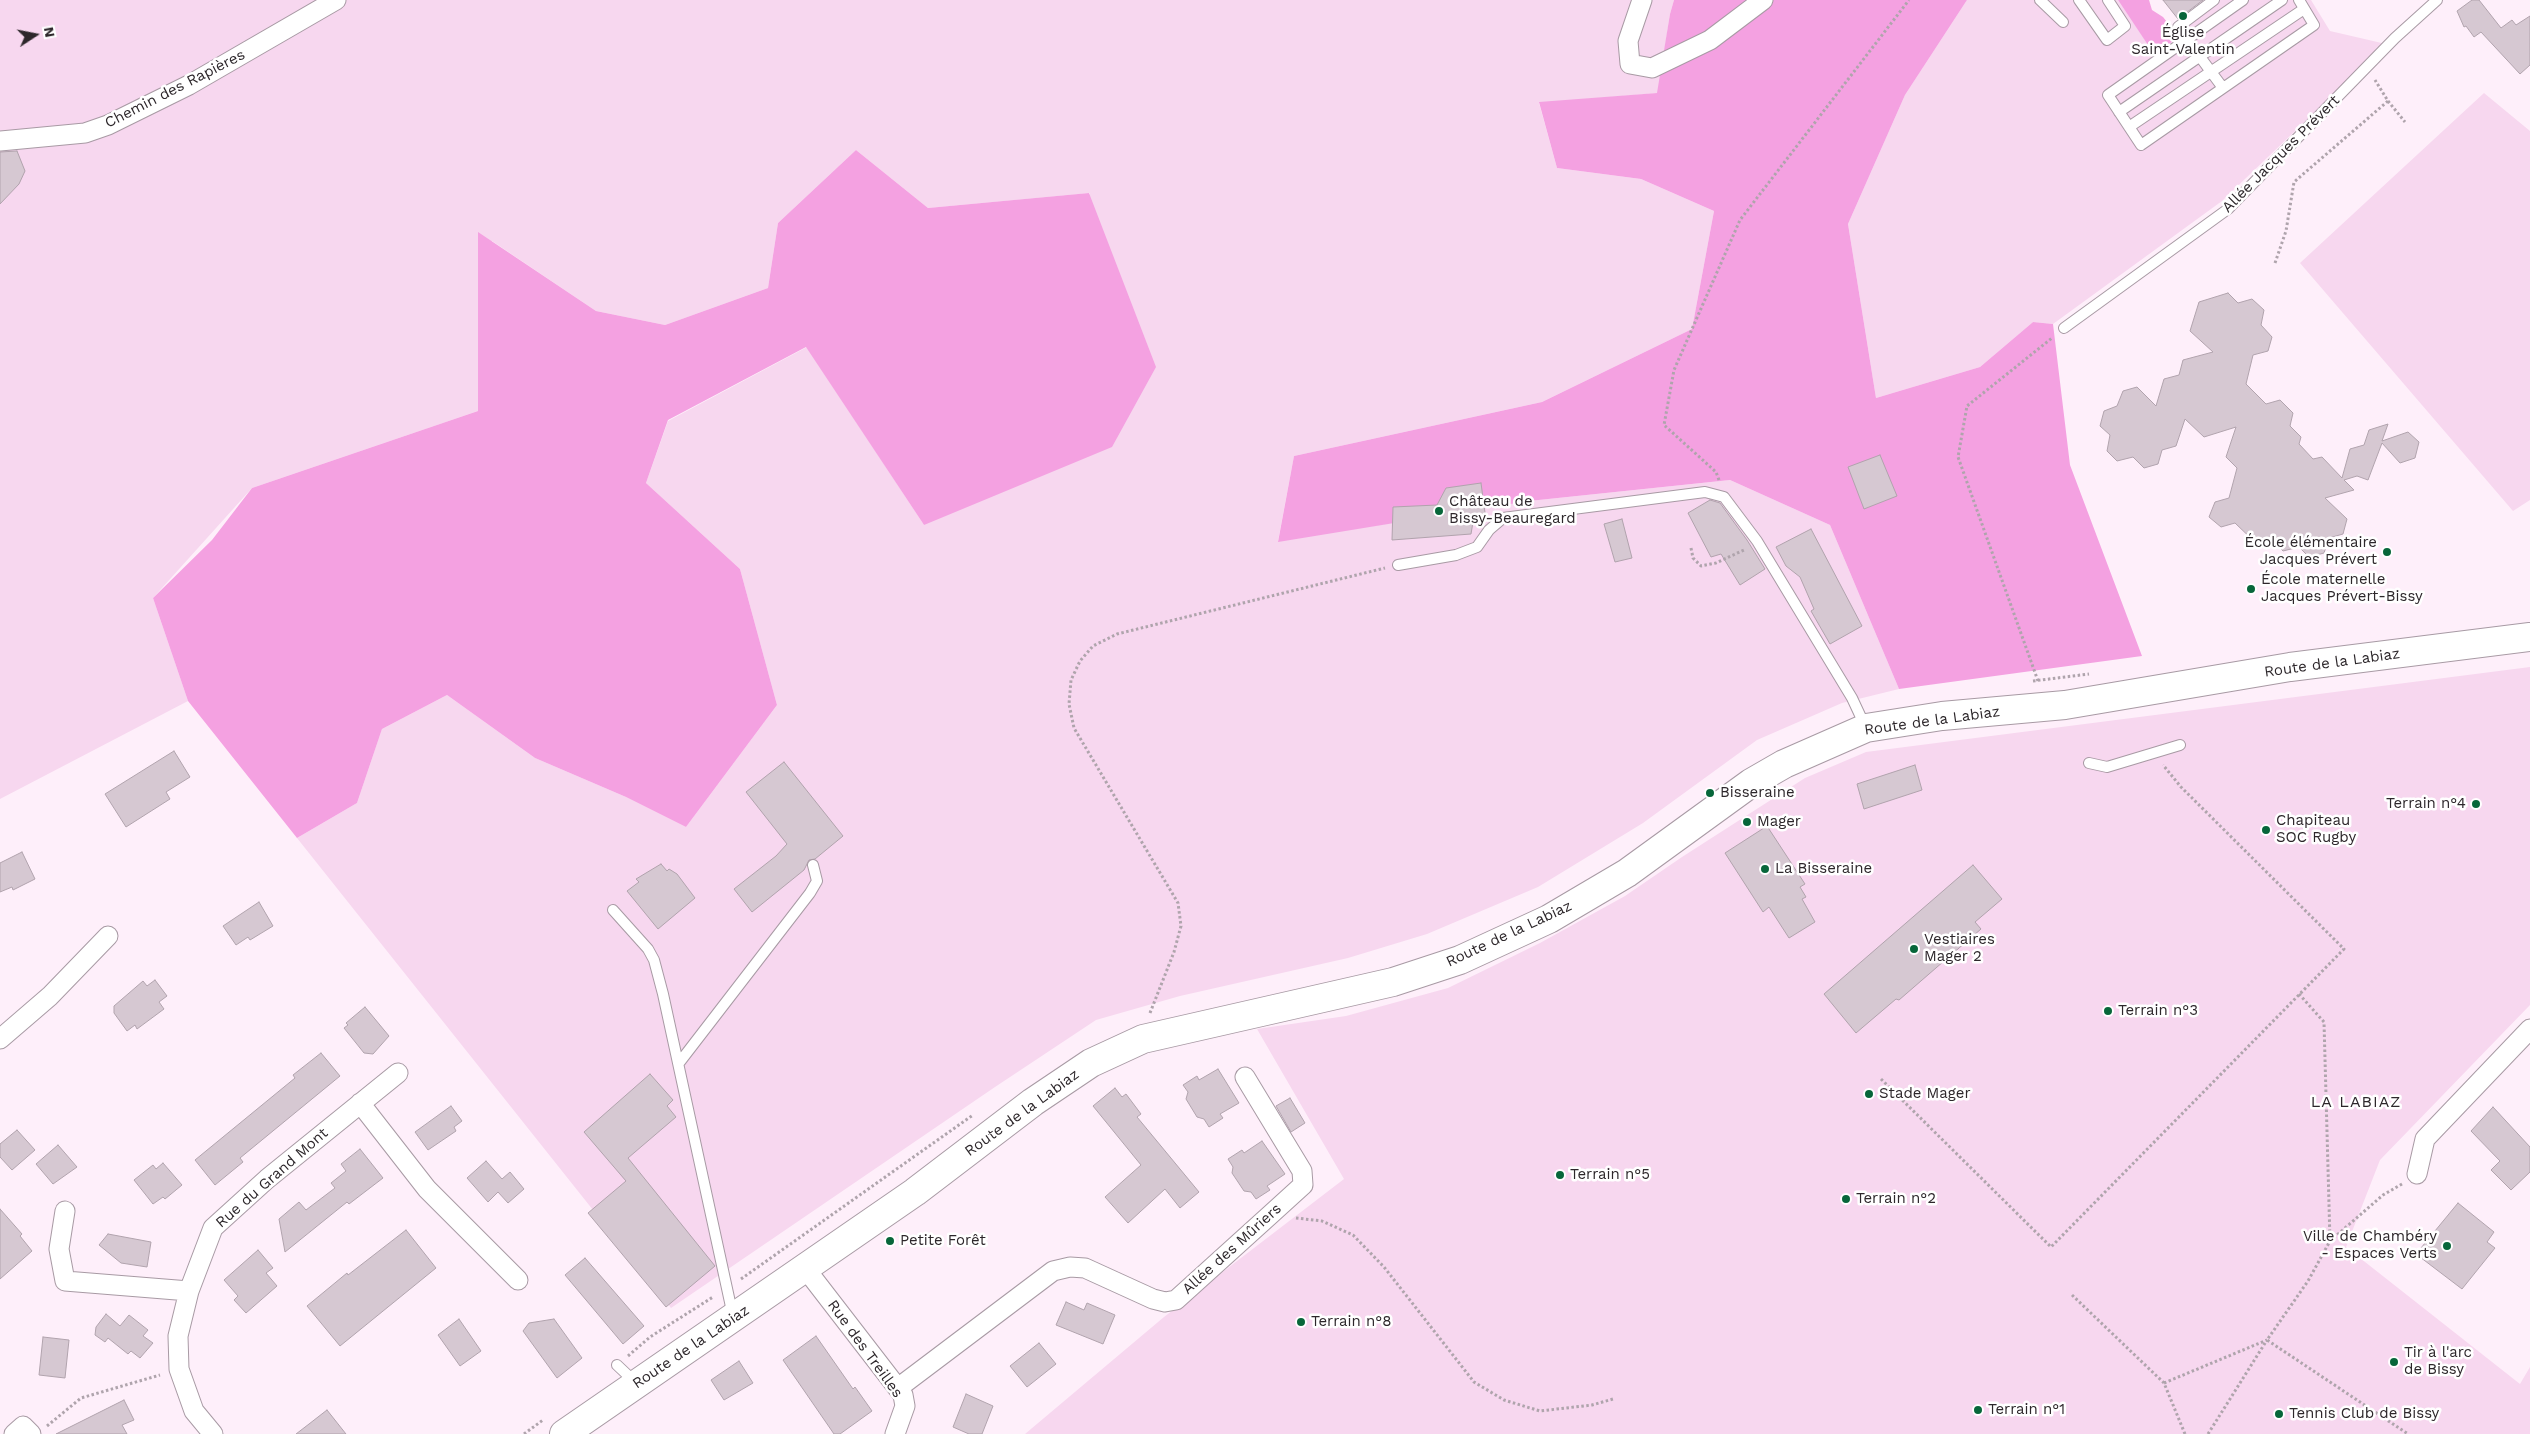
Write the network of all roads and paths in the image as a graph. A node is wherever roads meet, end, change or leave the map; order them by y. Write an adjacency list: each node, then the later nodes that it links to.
1 (336, 0): 23 (street, Chemin des Rapières)
2 (1642, 0): 3 (street)
3 (1763, 0)
4 (1909, 0): 26 (path)
5 (2040, 0): 13 (lane)
6 (2079, 0): 7 (lane)
7 (2108, 0)
8 (2214, 0): 14 (lane)
9 (2243, 0): 14 (lane)
10 (2282, 0): 15 (lane)
11 (2437, 0): 16 (lane, Allée Jacques Prévert)
12 (2301, 4): 17 (lane); 18 (lane)
13 (2063, 22)
14 (2187, 39): 15 (lane); 20 (lane)
15 (2200, 56): 17 (lane); 20 (lane)
16 (2367, 67): 19 (path); 25 (lane, Allée Jacques Prévert)
17 (2212, 72): 18 (lane); 22 (lane)
18 (2223, 88): 22 (lane)
19 (2388, 101): 21 (path); 24 (path)
20 (2119, 112): 22 (lane)
21 (2405, 122)
22 (2129, 127)
23 (0, 141)
24 (2275, 263)
25 (2064, 328): 31 (path)
26 (1724, 496): 27 (lane); 29 (lane)
27 (1756, 541): 28 (path); 32 (lane)
28 (1691, 548)
29 (1398, 565): 42 (path)
30 (2530, 637): 32 (main road, Route de la Labiaz)
31 (2038, 680)
32 (1866, 728): 42 (main road, Route de la Labiaz)
33 (2180, 745): 34 (lane)
34 (2153, 753): 35 (lane); 39 (path)
35 (2089, 762)
36 (813, 865): 43 (lane)
37 (614, 910): 43 (lane)
38 (108, 936): 41 (street)
39 (2299, 994): 46 (path); 52 (path)
40 (2530, 1029): 49 (street)
41 (0, 1039)
42 (1143, 1039): 53 (main road, Route de la Labiaz)
43 (679, 1063): 55 (lane)
44 (398, 1073): 47 (street, Rue du Grand Mont)
45 (1245, 1076): 51 (street, Allée des Mûriers)
46 (1880, 1079)
47 (360, 1103): 54 (street); 56 (street, Rue du Grand Mont)
48 (974, 1114): 55 (path)
49 (2417, 1174): 52 (path)
50 (65, 1212): 56 (street)
51 (1270, 1215): 64 (street, Allée des Mûriers); 65 (path)
52 (2330, 1241): 59 (path)
53 (806, 1268): 58 (main road, Route de la Labiaz); 64 (street, Rue des Treilles)
54 (518, 1280)
55 (728, 1288): 58 (lane); 60 (path)
56 (189, 1291): 61 (street, Rue du Grand Mont)
57 (2072, 1295): 62 (path)
58 (734, 1318): 63 (main road, Route de la Labiaz)
59 (2267, 1340): 62 (path); 73 (path); 74 (path)
60 (618, 1365): 63 (lane)
61 (179, 1369): 67 (path); 69 (street, Rue du Grand Mont)
62 (2164, 1383): 72 (path)
63 (637, 1384): 66 (main road, Route de la Labiaz)
64 (898, 1388): 71 (street, Rue des Treilles)
65 (1613, 1399)
66 (555, 1426): 70 (path)
67 (38, 1431): 68 (street)
68 (14, 1434)
69 (213, 1434)
70 (524, 1434)
71 (895, 1434)
72 (2184, 1434)
73 (2208, 1434)
74 (2408, 1434)

